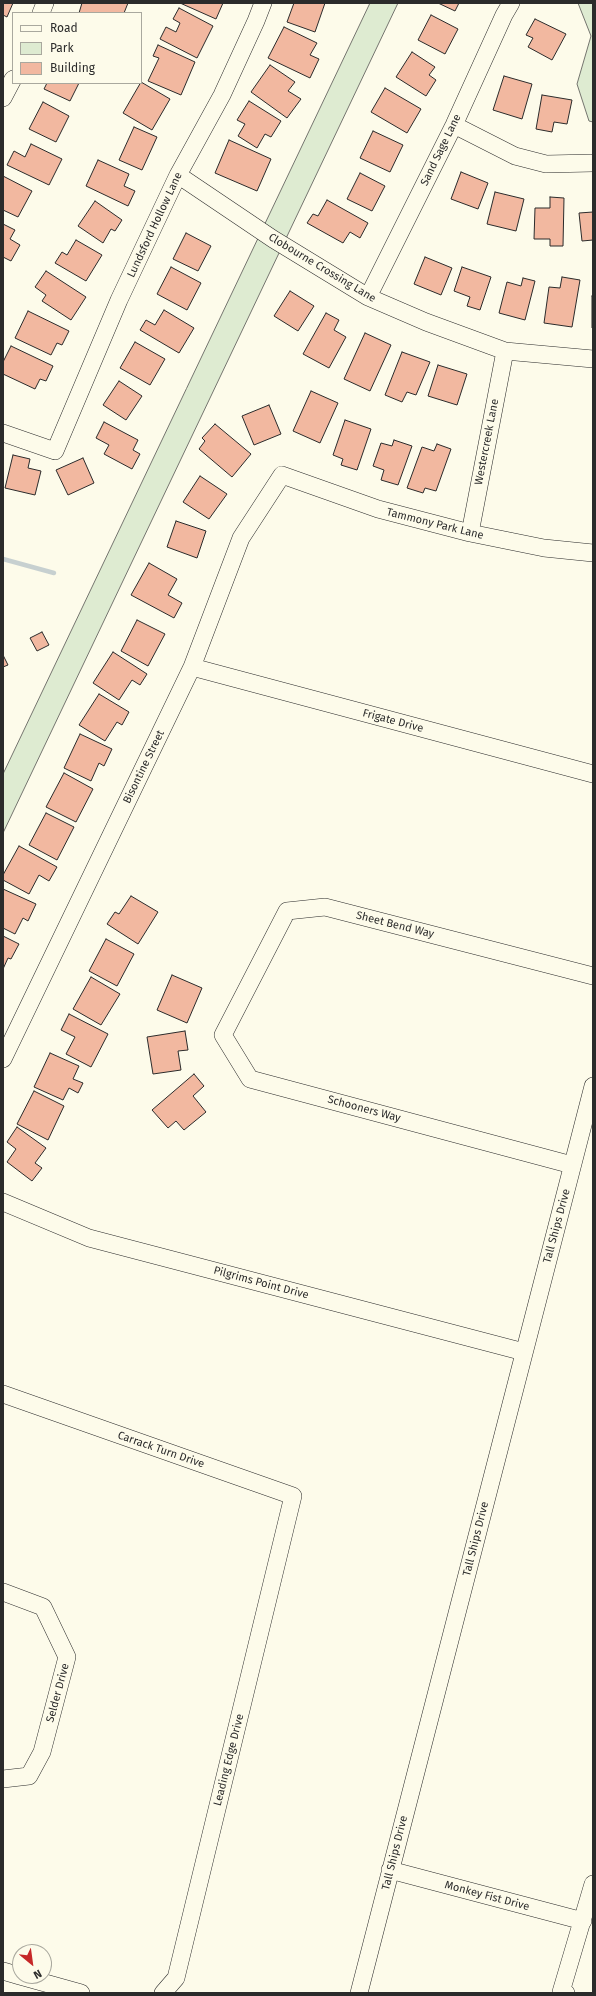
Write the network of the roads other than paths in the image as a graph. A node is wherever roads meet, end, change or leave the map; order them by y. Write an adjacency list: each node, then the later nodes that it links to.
1 (263, 3): 7 (street, Lundsford Hollow Lane)
2 (512, 3): 5 (street, Sand Sage Lane)
3 (12, 81): 4 (street)
4 (3, 98)
5 (454, 126): 6 (street); 8 (street, Sand Sage Lane)
6 (593, 163)
7 (178, 175): 8 (street, Clobourne Crossing Lane); 11 (street, Lundsford Hollow Lane)
8 (368, 297): 9 (street, Clobourne Crossing Lane)
9 (505, 351): 10 (street, Clobourne Crossing Lane); 13 (street, Westercreek Lane)
10 (593, 359)
11 (3, 433)
12 (282, 475): 13 (street, Tammony Park Lane); 15 (street, Bisontine Street)
13 (470, 533): 14 (street, Tammony Park Lane)
14 (593, 553)
15 (192, 667): 16 (street, Frigate Drive); 19 (street, Bisontine Street)
16 (593, 774)
17 (593, 976): 18 (street, Sheet Bend Way)
18 (244, 995): 21 (street, Schooners Way)
19 (3, 1060)
20 (593, 1086): 21 (street, Tall Ships Drive)
21 (572, 1164): 23 (street, Tall Ships Drive)
22 (3, 1202): 23 (street, Pilgrims Point Drive)
23 (524, 1352): 28 (street, Tall Ships Drive)
24 (3, 1394): 25 (street, Carrack Turn Drive)
25 (287, 1522): 33 (street, Leading Edge Drive)
26 (3, 1592): 27 (street, Selder Drive)
27 (3, 1779)
28 (390, 1870): 30 (street, Monkey Fist Drive); 34 (street, Tall Ships Drive)
29 (593, 1884): 30 (street)
30 (583, 1921): 35 (street)
31 (49, 1984): 32 (street)
32 (81, 1993)
33 (164, 1993)
34 (358, 1993)
35 (566, 1993)

